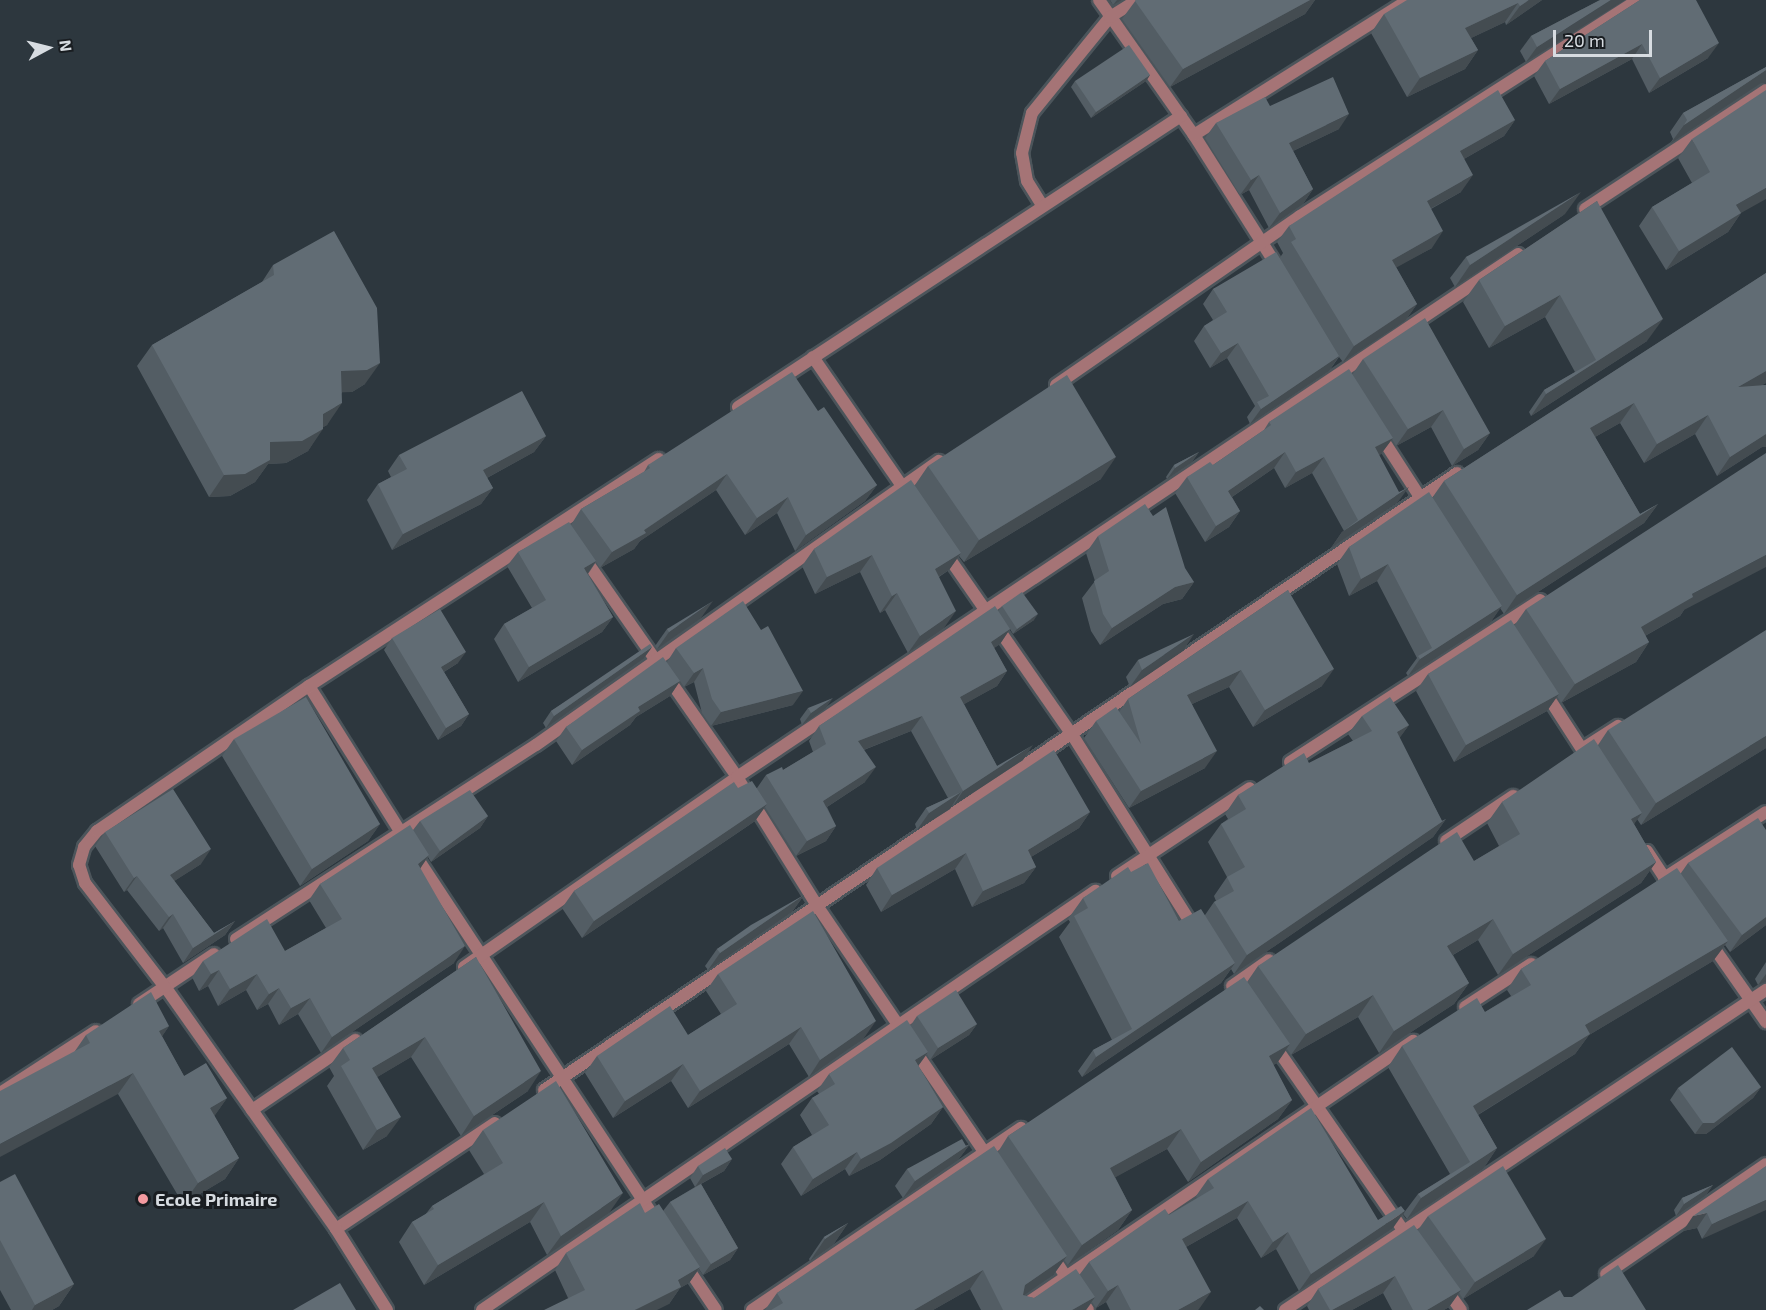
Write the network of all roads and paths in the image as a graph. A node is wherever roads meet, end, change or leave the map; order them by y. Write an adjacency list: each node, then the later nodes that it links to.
1 (1099, 0): 5 (street)
2 (1137, 0): 5 (street)
3 (1408, 0): 8 (street)
4 (1638, 0): 11 (street)
5 (1110, 17): 7 (street); 9 (street)
6 (1766, 90): 10 (street)
7 (1181, 116): 8 (street); 9 (street)
8 (1194, 135): 11 (street)
9 (1042, 205): 14 (street)
10 (1577, 214)
11 (1263, 243): 13 (street); 15 (street)
12 (1528, 247): 28 (street)
13 (1285, 279)
14 (813, 357): 16 (street); 21 (street)
15 (1046, 392)
16 (726, 415)
17 (1370, 420): 22 (street)
18 (668, 454): 25 (street)
19 (950, 454): 21 (street)
20 (1470, 465): 22 (street)
21 (902, 485): 23 (street); 29 (street)
22 (1420, 497): 24 (street); 33 (street)
23 (914, 505)
24 (1432, 517)
25 (567, 535): 29 (street); 31 (street)
26 (940, 543): 28 (street)
27 (1550, 594): 42 (street)
28 (984, 610): 33 (street); 36 (street)
29 (655, 660): 36 (street); 39 (street)
30 (1532, 673): 34 (street)
31 (309, 686): 39 (street); 52 (street)
32 (1631, 718): 34 (street)
33 (1073, 736): 42 (street); 45 (street)
34 (1577, 752): 35 (street)
35 (1595, 769)
36 (737, 777): 45 (street); 49 (street)
37 (1524, 788): 41 (street)
38 (1766, 812): 43 (street)
39 (399, 830): 49 (street); 52 (street)
40 (1639, 838): 43 (street)
41 (1436, 848)
42 (1147, 855): 47 (street); 60 (street)
43 (1660, 881): 44 (street)
44 (1678, 897)
45 (818, 907): 60 (street); 64 (street)
46 (1704, 934): 55 (street)
47 (1206, 945)
48 (1281, 953): 53 (street)
49 (481, 955): 51 (street); 64 (street)
50 (1545, 956): 57 (street)
51 (452, 975)
52 (165, 987): 56 (street); 68 (street)
53 (1229, 987)
54 (1766, 990): 55 (street)
55 (1750, 1000): 58 (street); 76 (street)
56 (126, 1012)
57 (1455, 1014)
58 (1766, 1023)
59 (106, 1024): 65 (street)
60 (898, 1026): 71 (street); 74 (street)
61 (1264, 1031): 67 (street)
62 (366, 1033): 68 (street)
63 (1425, 1033): 67 (street)
64 (561, 1079): 66 (street); 74 (street)
65 (0, 1093)
66 (532, 1098)
67 (1315, 1104): 76 (street); 82 (street)
68 (252, 1110): 75 (street)
69 (503, 1118): 75 (street)
70 (1034, 1119): 71 (street)
71 (985, 1153): 73 (street); 87 (street)
72 (1766, 1164): 83 (street)
73 (997, 1172)
74 (643, 1200): 77 (street); 85 (street)
75 (336, 1229): 84 (street)
76 (1402, 1229): 80 (street); 90 (street)
77 (663, 1230)
78 (1041, 1238): 82 (street)
79 (676, 1250): 86 (street)
80 (1422, 1256)
81 (1435, 1274): 91 (street)
82 (1065, 1277): 88 (street); 89 (street)
83 (1592, 1284)
84 (387, 1310)
85 (482, 1310)
86 (716, 1310)
87 (752, 1310)
88 (1017, 1310)
89 (1089, 1310)
90 (1285, 1310)
91 (1461, 1310)

